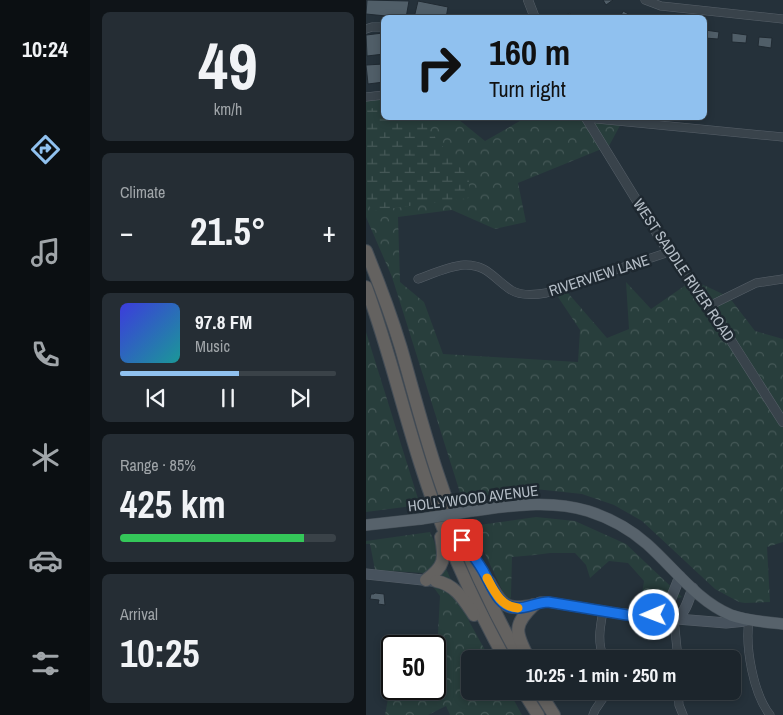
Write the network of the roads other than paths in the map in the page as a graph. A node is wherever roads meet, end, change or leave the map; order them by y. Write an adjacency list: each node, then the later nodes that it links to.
1 (528, 0): 3 (street)
2 (645, 0): 4 (street)
3 (534, 15)
4 (783, 19)
5 (381, 27): 6 (street)
6 (366, 29)
7 (381, 95): 8 (street)
8 (366, 97)
9 (587, 120): 13 (street, WEST SADDLE RIVER ROAD)
10 (607, 120): 11 (street)
11 (783, 137)
12 (366, 251): 21 (highway)
13 (669, 252): 14 (street, RIVERVIEW LANE); 17 (street, WEST SADDLE RIVER ROAD)
14 (418, 279)
15 (783, 279): 17 (street)
16 (366, 288): 19 (highway)
17 (708, 306): 18 (street, WEST SADDLE RIVER ROAD)
18 (783, 422)
19 (435, 507): 24 (highway); 34 (highway)
20 (366, 525): 23 (main road, HOLLYWOOD AVENUE, bridge)
21 (462, 540): 26 (highway); 35 (highway)
22 (366, 574): 24 (main road)
23 (680, 576): 25 (main road, HOLLYWOOD AVENUE); 27 (main road)
24 (431, 580): 33 (highway)
25 (693, 588): 30 (main road); 31 (main road, HOLLYWOOD AVENUE)
26 (534, 605): 28 (main road, HOLLYWOOD AVENUE); 36 (highway)
27 (668, 606): 29 (main road); 30 (main road)
28 (602, 611): 29 (main road, HOLLYWOOD AVENUE); 37 (street)
29 (647, 617): 30 (main road, HOLLYWOOD AVENUE)
30 (674, 619): 31 (main road, HOLLYWOOD AVENUE); 38 (street)
31 (749, 620): 32 (main road, HOLLYWOOD AVENUE); 49 (street)
32 (783, 624)
33 (499, 650)
34 (500, 650)
35 (515, 650)
36 (524, 650)
37 (601, 650)
38 (677, 650)
39 (529, 700): 44 (highway)
40 (545, 700): 45 (highway)
41 (552, 700): 46 (highway)
42 (602, 700): 47 (street)
43 (679, 700): 48 (street)
44 (538, 715)
45 (554, 715)
46 (559, 715)
47 (593, 715)
48 (683, 715)
49 (770, 715)

